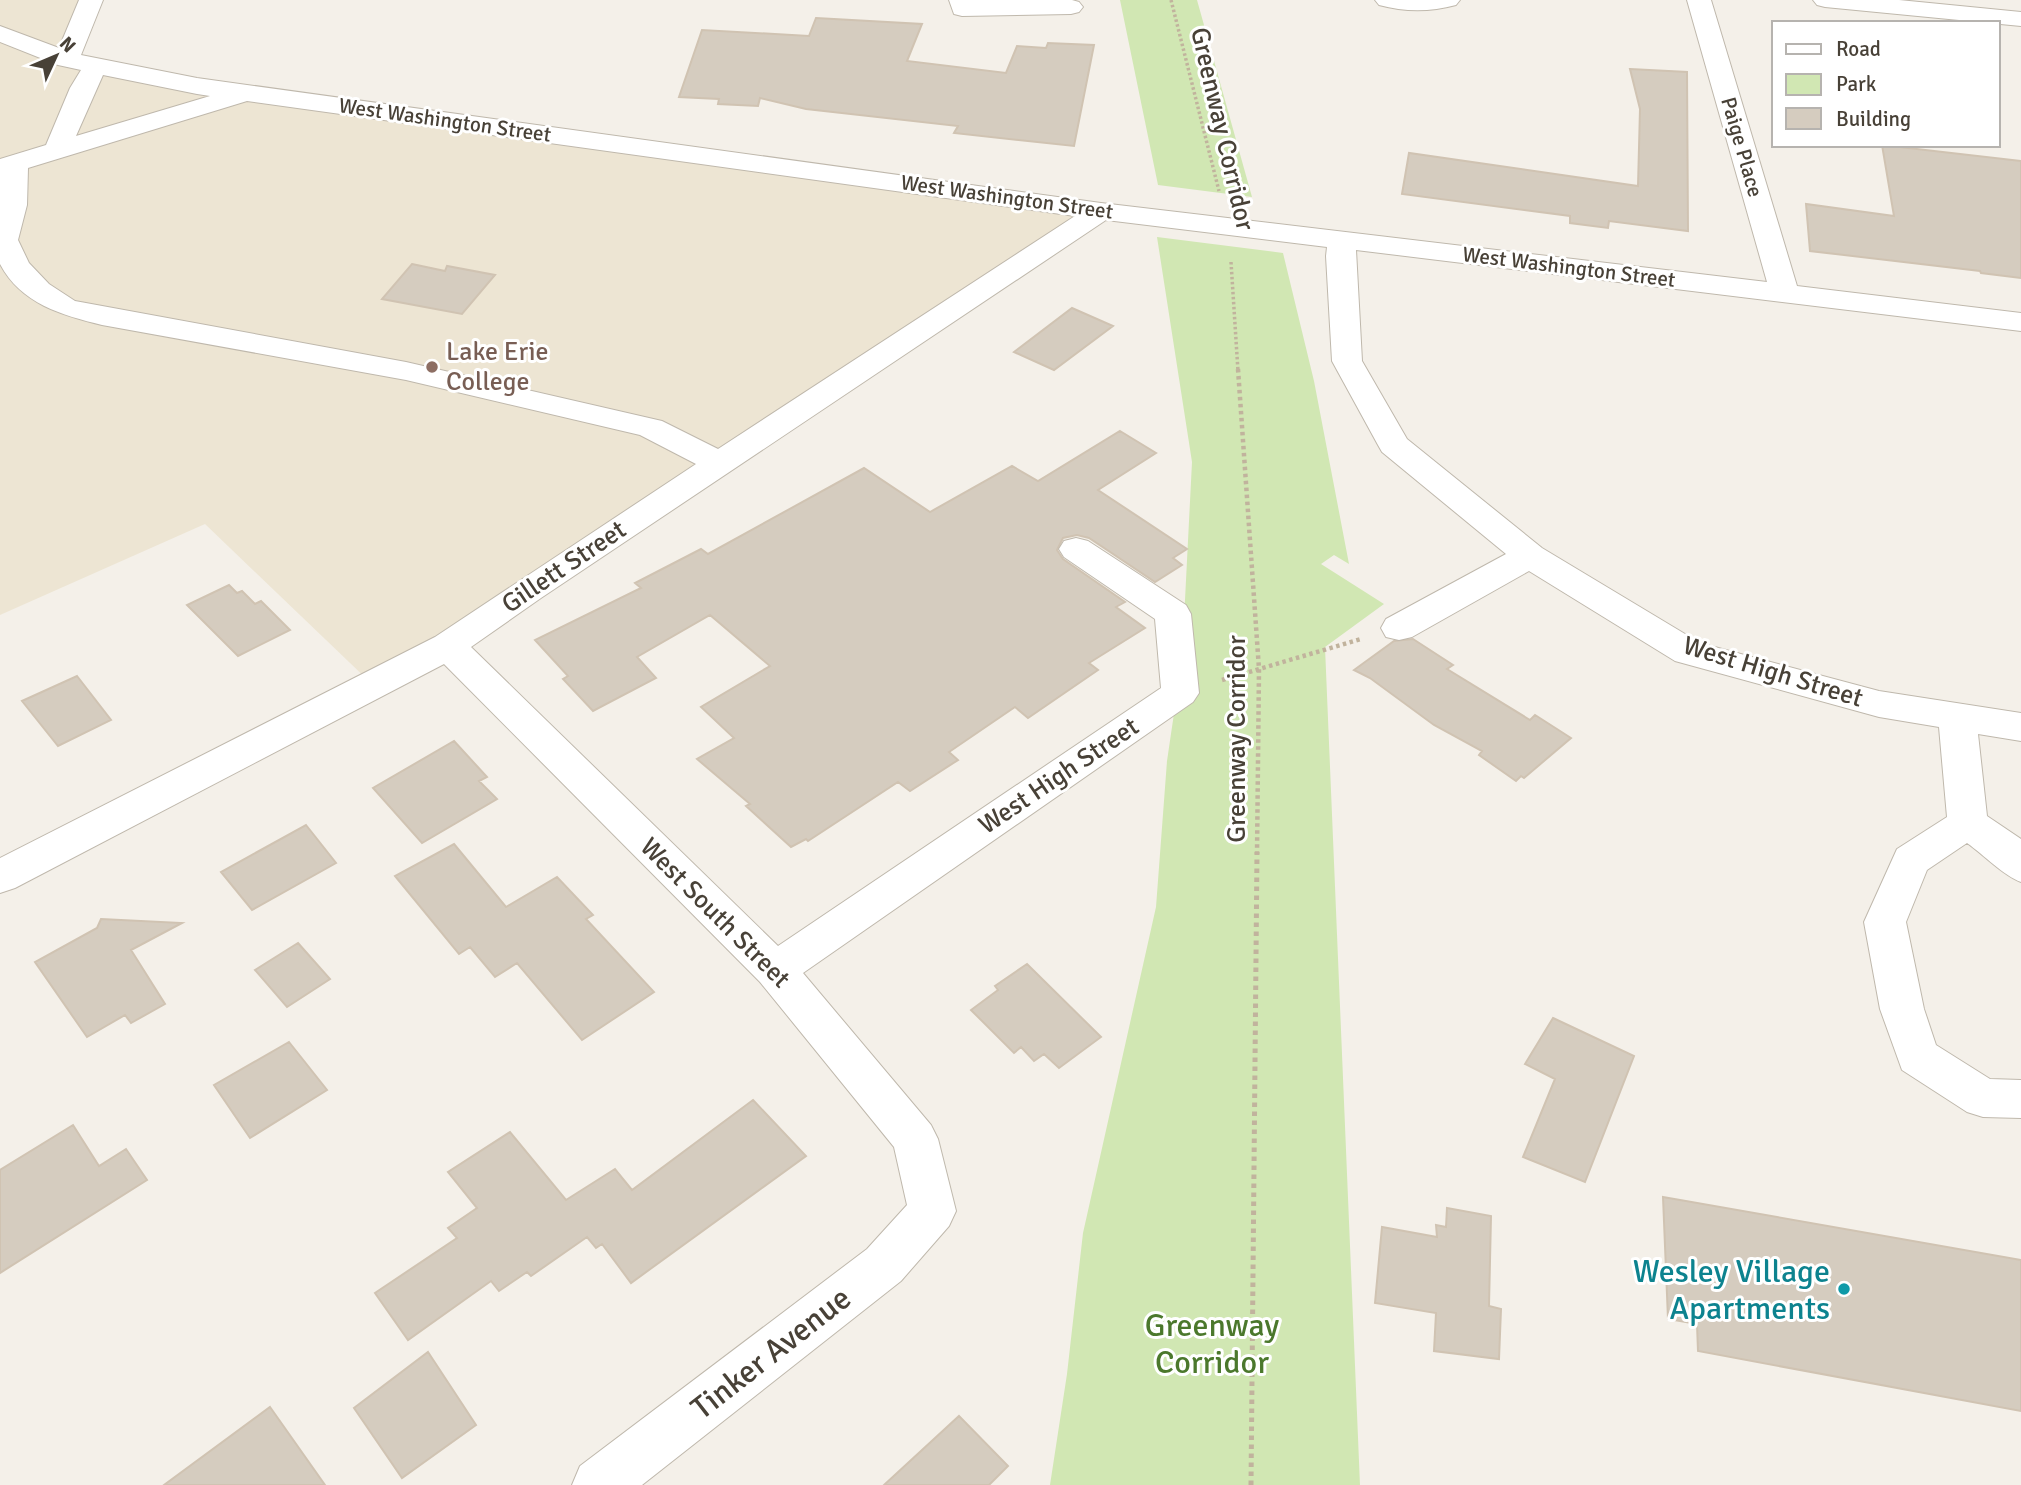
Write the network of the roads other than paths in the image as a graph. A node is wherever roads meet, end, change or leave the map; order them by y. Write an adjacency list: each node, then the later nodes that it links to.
1 (90, 0): 10 (street)
2 (961, 0): 7 (street)
3 (1387, 0): 4 (street)
4 (1448, 0)
5 (1699, 0): 17 (street, Paige Place)
6 (1825, 0): 8 (street)
7 (1071, 7)
8 (2021, 19)
9 (0, 33): 10 (street, West Washington Street)
10 (67, 60): 11 (street, West Washington Street)
11 (96, 66): 12 (street, West Washington Street); 13 (street)
12 (247, 92): 13 (street); 15 (street, West Washington Street)
13 (57, 151): 14 (street)
14 (8, 166): 19 (street)
15 (1101, 211): 16 (street, West Washington Street); 19 (street, Gillett Street)
16 (1343, 241): 17 (street, West Washington Street); 21 (street, West High Street)
17 (1785, 295): 18 (street, West Washington Street)
18 (2021, 321)
19 (720, 463): 23 (street, Gillett Street)
20 (1076, 549): 29 (street, West High Street)
21 (1530, 556): 22 (street); 24 (street, West High Street)
22 (1399, 628)
23 (448, 646): 28 (street, Gillett Street); 29 (street, West South Street)
24 (1957, 717): 25 (street, West High Street); 26 (street)
25 (2021, 727)
26 (1968, 823): 27 (street); 30 (street)
27 (2021, 866)
28 (0, 877)
29 (775, 970): 31 (street, West South Street)
30 (2021, 1098)
31 (932, 1211): 32 (street, Tinker Avenue)
32 (599, 1485)

